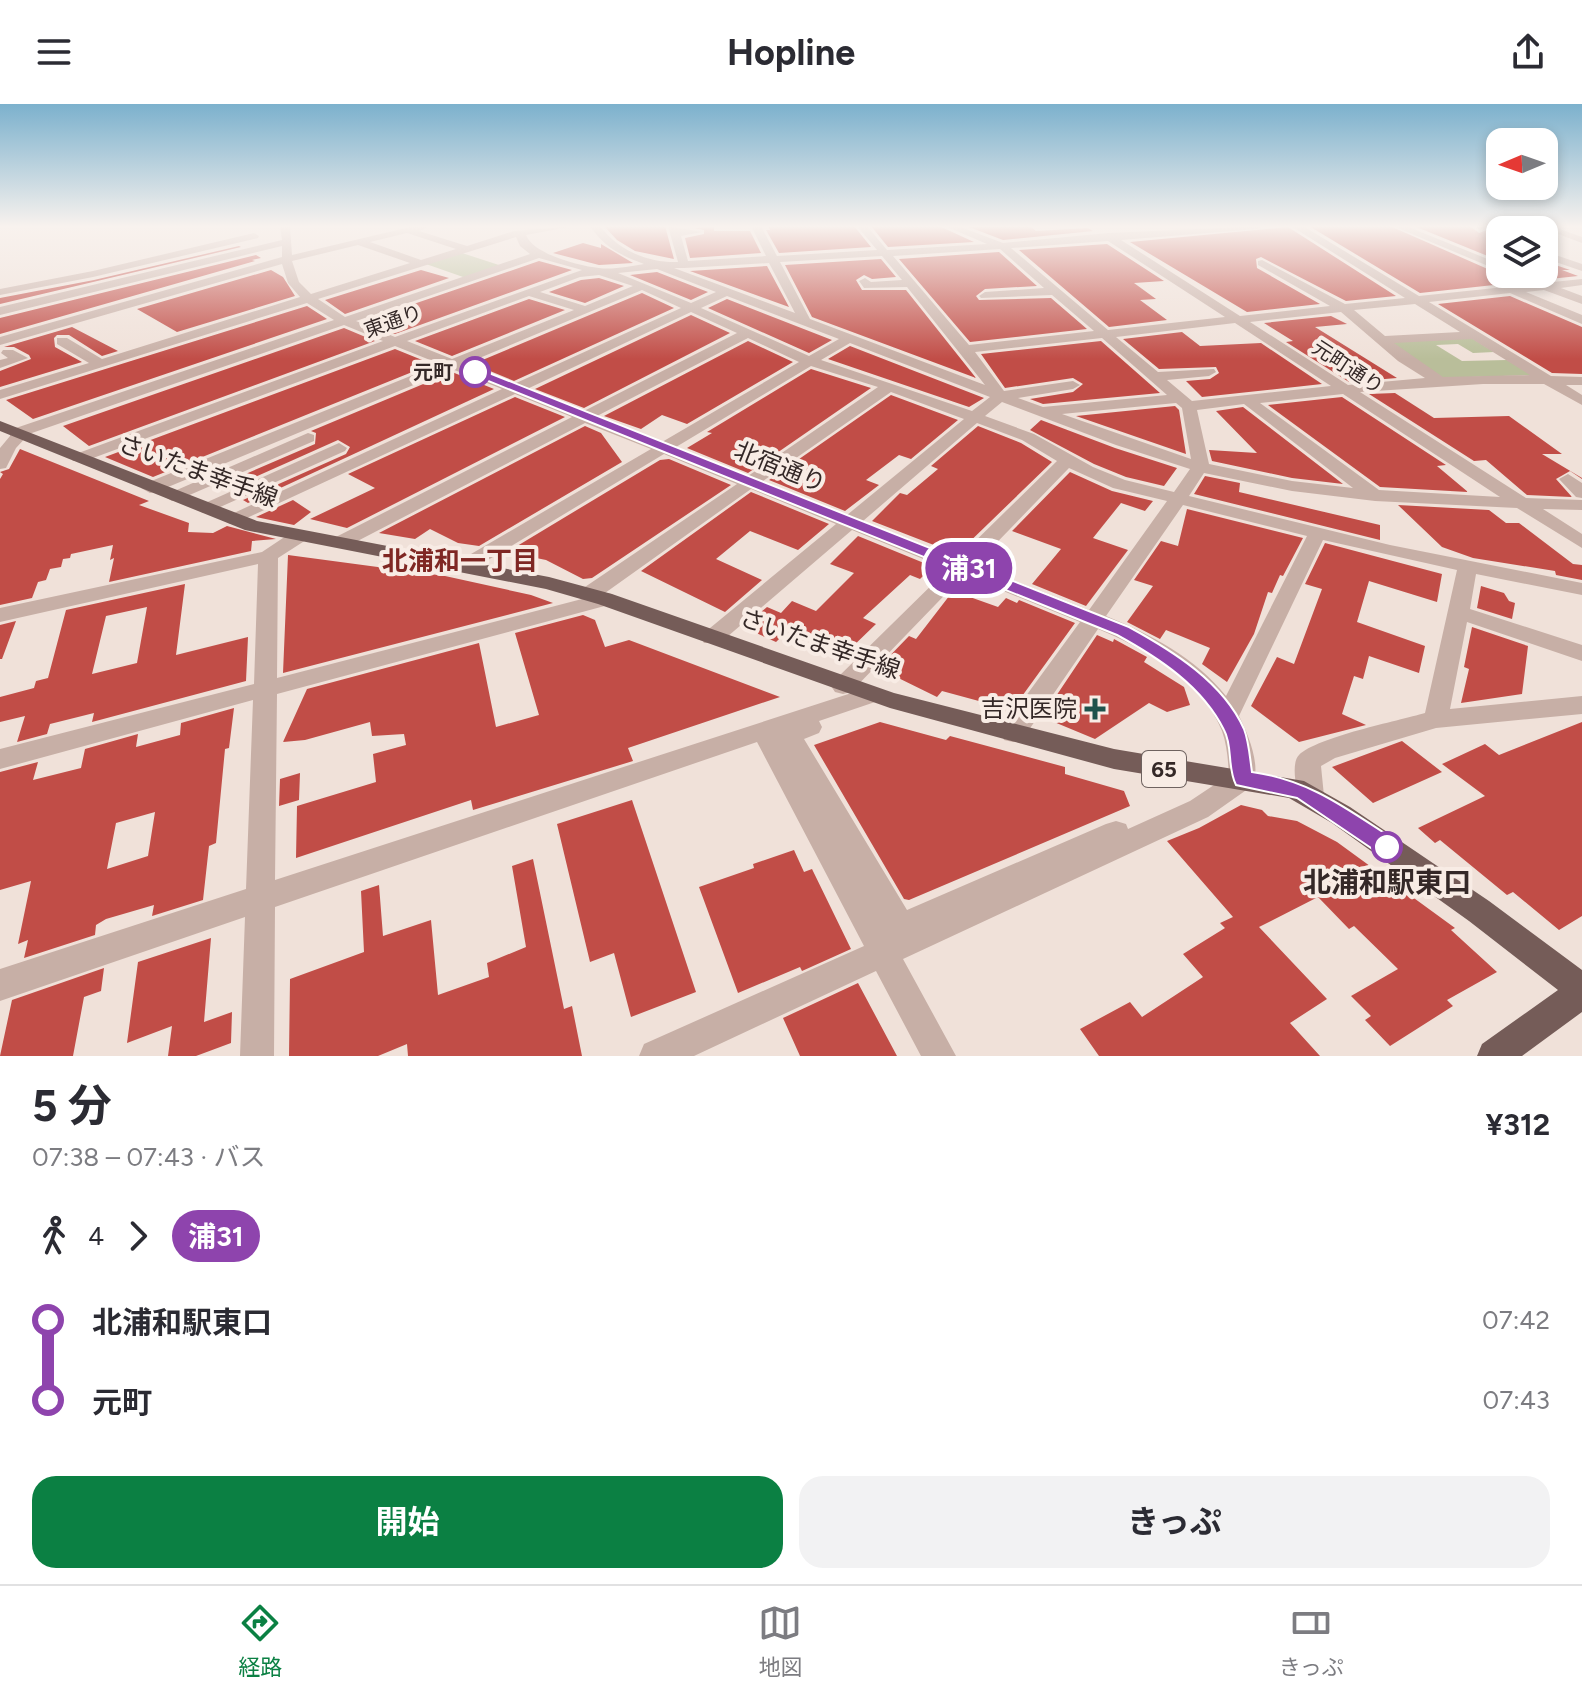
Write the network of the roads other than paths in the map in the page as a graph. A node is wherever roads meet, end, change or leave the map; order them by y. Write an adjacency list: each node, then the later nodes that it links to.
1 (113, 270): 28 (street)
2 (162, 270): 38 (street)
3 (208, 270): 51 (street)
4 (291, 270): 32 (street, 北宿通り)
5 (399, 270): 32 (street)
6 (438, 270): 18 (street)
7 (491, 270): 18 (street)
8 (538, 270): 19 (street)
9 (600, 270): 17 (street, 東通り)
10 (670, 270): 30 (street)
11 (779, 270): 39 (street)
12 (899, 270): 22 (street)
13 (1031, 270): 27 (street)
14 (1161, 270): 42 (street, 元町通り)
15 (1275, 270): 36 (street)
16 (1369, 270): 33 (street)
17 (592, 271): 19 (street, 東通り); 24 (street)
18 (464, 279): 41 (street)
19 (565, 279): 29 (street, 東通り)
20 (865, 281): 22 (street)
21 (1582, 282): 23 (street)
22 (910, 283): 50 (street)
23 (1558, 284)
24 (643, 286): 35 (street); 37 (street)
25 (1507, 288): 33 (street); 40 (street)
26 (1550, 288): 34 (street)
27 (1055, 291): 31 (street); 44 (street)
28 (0, 292)
29 (529, 292): 37 (street); 49 (street, 東通り)
30 (726, 292): 35 (street); 39 (street)
31 (985, 296)
32 (309, 299): 41 (street, 北宿通り); 53 (street)
33 (1418, 300): 36 (street); 45 (street)
34 (1582, 300)
35 (691, 309): 43 (street); 62 (street)
36 (1345, 309): 42 (street); 47 (street)
37 (586, 310): 54 (street)
38 (0, 311)
39 (804, 320): 46 (street)
40 (1582, 320)
41 (344, 321): 49 (street, 北宿通り); 72 (street)
42 (1238, 321): 44 (street); 63 (street, 元町通り)
43 (744, 335): 52 (street); 70 (street)
44 (1107, 335): 50 (street); 56 (street)
45 (1475, 335): 47 (street); 57 (street)
46 (851, 337): 52 (street); 65 (street)
47 (1381, 340): 58 (street)
48 (62, 341): 53 (street)
49 (397, 341): 54 (street, 北宿通り); 76 (street, 東通り)
50 (966, 349): 65 (street)
51 (3, 352)
52 (809, 361): 61 (street); 74 (street)
53 (100, 363): 64 (street)
54 (455, 364): 62 (street, 北宿通り); 73 (street)
55 (1209, 372): 56 (street)
56 (1155, 377): 68 (street)
57 (1546, 379): 58 (street); 59 (street); 67 (street)
58 (1439, 381): 63 (street)
59 (1582, 381)
60 (1073, 385): 65 (street)
61 (889, 386): 71 (street); 82 (street)
62 (516, 388): 70 (street, 北宿通り); 77 (street)
63 (1343, 388): 66 (street); 88 (street, 元町通り)
64 (0, 395)
65 (1000, 396): 69 (street); 71 (street)
66 (1247, 400): 68 (street); 86 (street)
67 (1582, 401)
68 (1184, 402): 69 (street); 80 (street)
69 (1042, 412): 80 (street)
70 (586, 416): 74 (street, 北宿通り); 96 (street)
71 (975, 418): 78 (street); 92 (street)
72 (8, 429): 76 (main road, さいたま幸手線 / 65); 79 (street)
73 (307, 431): 75 (street); 83 (street); 85 (street)
74 (665, 447): 82 (street, 北宿通り); 98 (street)
75 (339, 448): 77 (street); 90 (street)
76 (79, 458): 83 (main road, さいたま幸手線 / 65)
77 (361, 459): 91 (street)
78 (1067, 460): 87 (street); 99 (street)
79 (0, 464)
80 (1201, 466): 86 (street); 87 (street)
81 (1568, 479): 84 (street)
82 (751, 481): 92 (street, 北宿通り); 102 (street)
83 (150, 488): 85 (main road, さいたま幸手線 / 65)
84 (1582, 493)
85 (172, 496): 90 (main road, さいたま幸手線 / 65)
86 (1375, 496): 88 (street)
87 (1179, 498): 93 (street); 105 (street)
88 (1522, 503): 89 (street); 95 (street, 元町通り)
89 (1582, 505)
90 (203, 508): 91 (main road, さいたま幸手線 / 65)
91 (230, 519): 94 (main road, さいたま幸手線 / 65)
92 (850, 521): 99 (street, 北宿通り); 106 (street)
93 (1318, 532): 100 (street); 112 (street)
94 (299, 536): 96 (main road, さいたま幸手線 / 65); 97 (street)
95 (1582, 542)
96 (339, 543): 98 (main road, さいたま幸手線 / 65)
97 (268, 556): 104 (street); 109 (street)
98 (466, 565): 102 (main road, さいたま幸手線 / 65)
99 (963, 565): 105 (street, 北宿通り); 108 (street)
100 (1468, 566): 101 (street); 103 (street)
101 (1582, 589)
102 (597, 596): 106 (main road, さいたま幸手線 / 65); 109 (street)
103 (1458, 612): 107 (street); 113 (street)
104 (0, 615)
105 (1095, 619): 112 (street, 北宿通り); 115 (street)
106 (712, 638): 108 (main road, さいたま幸手線 / 65)
107 (1582, 653)
108 (843, 686): 110 (main road, さいたま幸手線 / 65)
109 (265, 690): 116 (street); 120 (street)
110 (880, 698): 114 (street); 115 (main road, さいたま幸手線 / 65); 119 (street)
111 (1582, 705): 113 (street)
112 (1227, 717): 117 (street, 北宿通り)
113 (1436, 719): 118 (street)
114 (764, 732): 120 (street); 121 (street)
115 (1013, 733): 117 (main road, さいたま幸手線 / 65)
116 (0, 759)
117 (1243, 779): 118 (main road, さいたま幸手線 / 65); 119 (street)
118 (1311, 796): 123 (main road, さいたま幸手線 / 65)
119 (1199, 809): 121 (street)
120 (263, 897): 122 (street); 124 (street)
121 (885, 953): 125 (street); 126 (street)
122 (0, 985)
123 (1582, 990): 127 (main road)
124 (257, 1056)
125 (656, 1056)
126 (939, 1056)
127 (1494, 1056)

